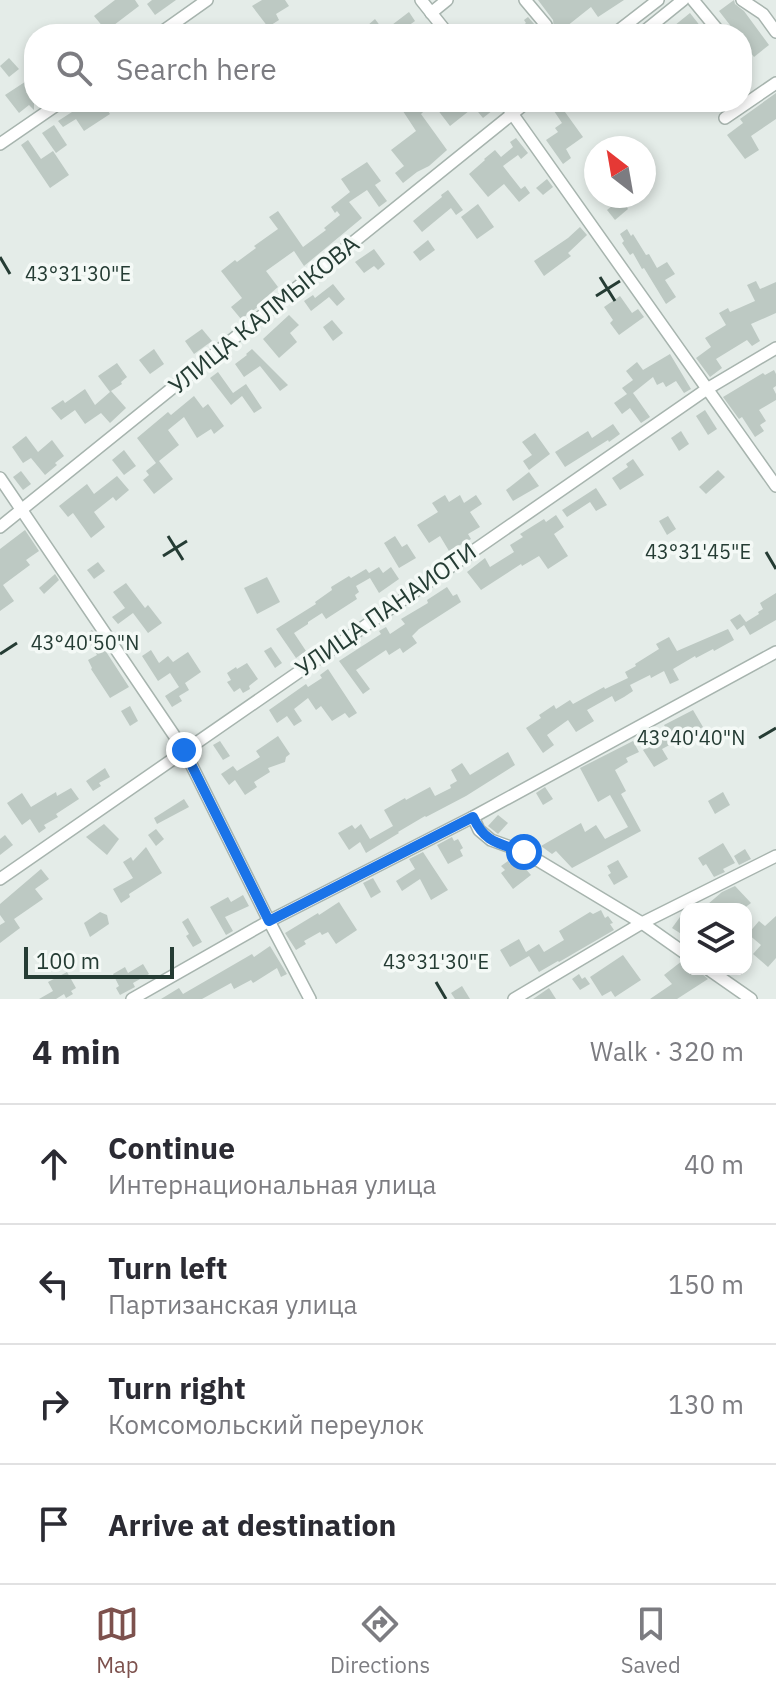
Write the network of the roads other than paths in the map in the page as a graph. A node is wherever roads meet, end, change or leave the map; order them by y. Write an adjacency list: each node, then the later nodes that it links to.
1 (207, 0): 10 (street)
2 (421, 0): 9 (street)
3 (447, 0): 9 (street)
4 (525, 0): 12 (street)
5 (658, 0): 13 (street)
6 (683, 0): 14 (street)
7 (693, 0): 15 (street)
8 (742, 0): 16 (street)
9 (431, 13): 11 (street)
10 (173, 24)
11 (440, 24)
12 (545, 24)
13 (627, 24)
14 (653, 24)
15 (713, 24)
16 (776, 32)
17 (776, 83): 18 (street)
18 (752, 99)
19 (46, 112): 23 (street)
20 (734, 112): 22 (street)
21 (513, 113): 25 (street); 28 (street, УЛИЦА КАЛМЫКОВА)
22 (725, 118)
23 (0, 144)
24 (776, 348): 25 (street, УЛИЦА ПАНАИОТИ)
25 (707, 389): 27 (street); 31 (street, УЛИЦА ПАНАИОТИ)
26 (0, 478): 28 (street)
27 (776, 486)
28 (21, 511): 29 (street, УЛИЦА КАЛМЫКОВА); 31 (street)
29 (0, 527)
30 (776, 652): 32 (street)
31 (184, 750): 34 (street, УЛИЦА ПАНАИОТИ); 35 (street)
32 (473, 817): 35 (street); 36 (street)
33 (776, 856): 36 (street)
34 (0, 879)
35 (269, 921): 39 (street); 40 (street)
36 (642, 923): 37 (street); 41 (street)
37 (680, 950)
38 (717, 975): 42 (street)
39 (132, 999)
40 (310, 999)
41 (514, 999)
42 (751, 999)

